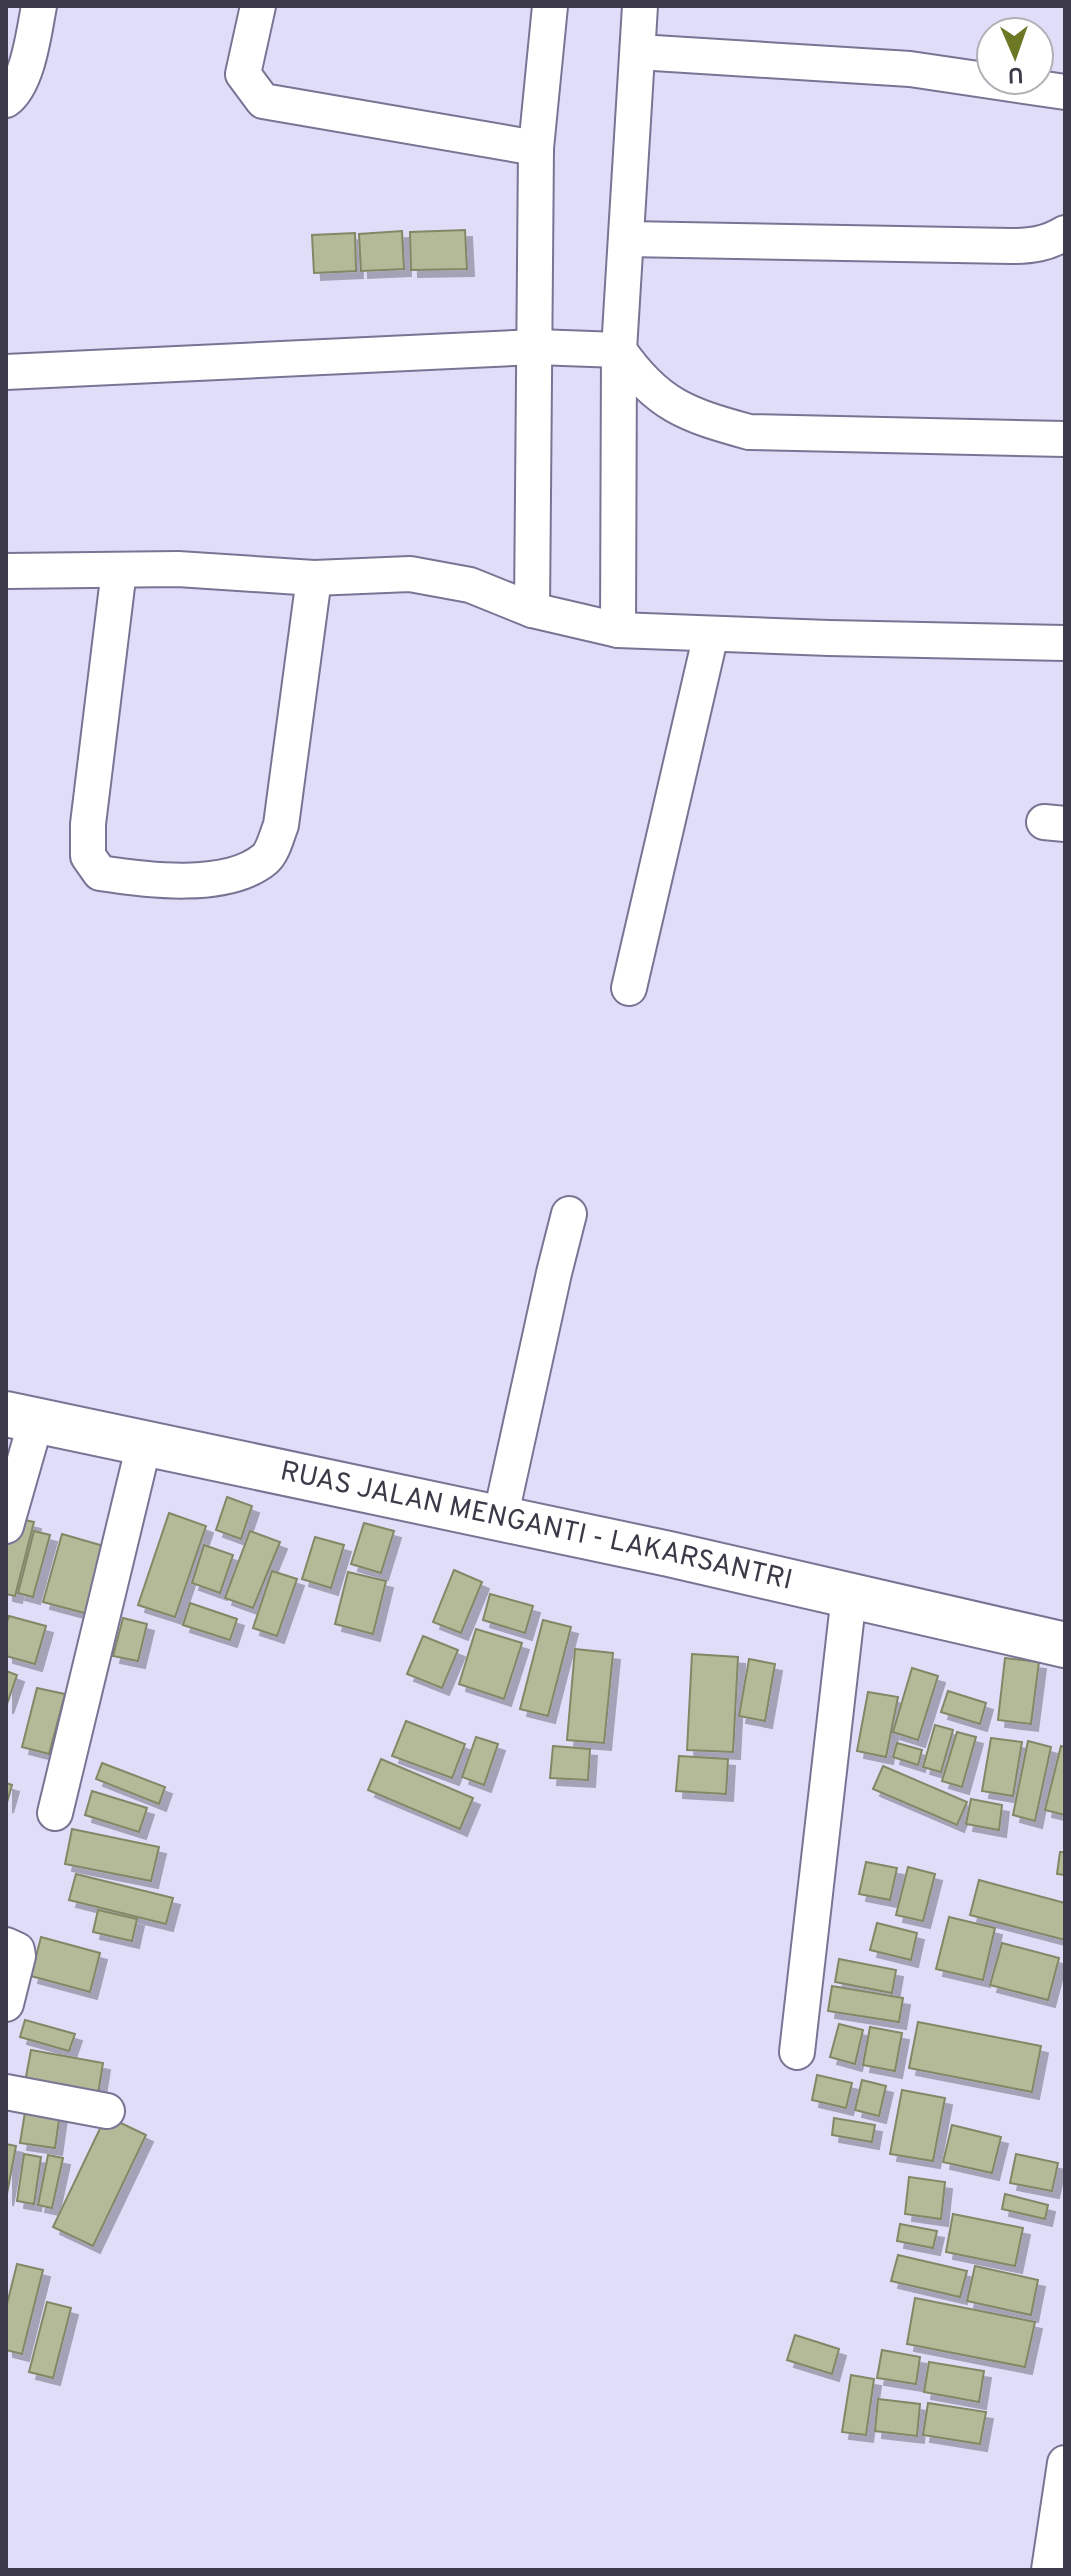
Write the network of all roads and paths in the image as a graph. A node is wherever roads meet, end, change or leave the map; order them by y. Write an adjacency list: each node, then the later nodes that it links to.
1 (39, 6): 7 (street)
2 (258, 6): 8 (street)
3 (550, 6): 8 (street)
4 (640, 6): 5 (street)
5 (638, 52): 6 (street); 10 (street)
6 (1065, 92)
7 (6, 100)
8 (536, 148): 11 (street)
9 (1065, 233): 10 (street)
10 (626, 239): 12 (street)
11 (536, 347): 12 (street); 13 (street); 18 (street)
12 (619, 350): 14 (street); 19 (street)
13 (6, 372)
14 (1065, 439)
15 (119, 570): 16 (street); 17 (street); 17 (street)
16 (6, 571)
17 (314, 578): 18 (street)
18 (532, 610): 19 (street)
19 (618, 630): 20 (street)
20 (711, 634): 21 (street); 22 (street)
21 (1065, 643)
22 (629, 988)
23 (569, 1214): 26 (street)
24 (21, 1418): 25 (main road, RUAS JALAN MENGANTI - LAKARSANTRI); 27 (street)
25 (144, 1444): 26 (main road, RUAS JALAN MENGANTI - LAKARSANTRI); 30 (street)
26 (500, 1519): 28 (main road, RUAS JALAN MENGANTI - LAKARSANTRI)
27 (6, 1526)
28 (849, 1595): 29 (main road, RUAS JALAN MENGANTI - LAKARSANTRI); 33 (street)
29 (1065, 1645)
30 (55, 1813)
31 (6, 1945): 32 (street)
32 (6, 2004)
33 (797, 2052)
34 (6, 2092): 35 (street)
35 (107, 2111)
36 (1065, 2463): 37 (street)
37 (1049, 2570)

